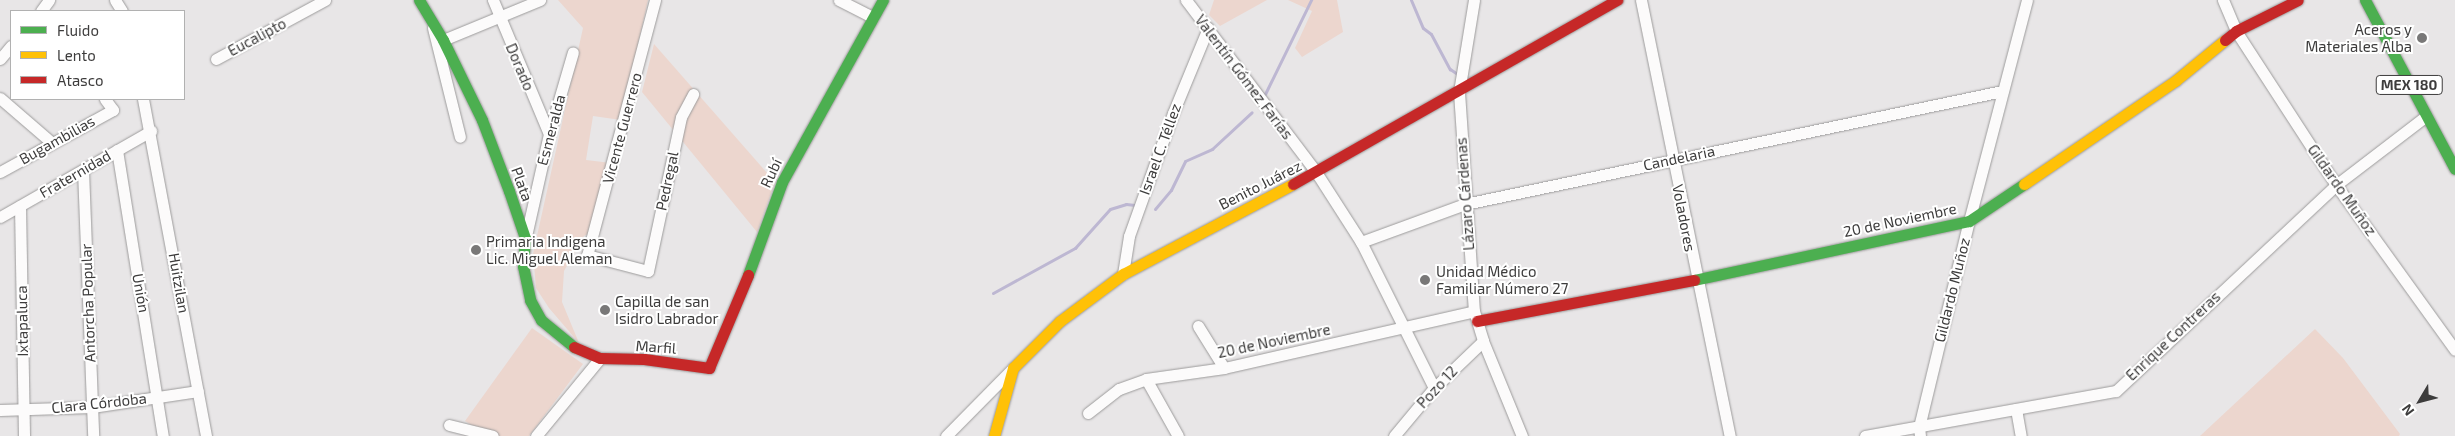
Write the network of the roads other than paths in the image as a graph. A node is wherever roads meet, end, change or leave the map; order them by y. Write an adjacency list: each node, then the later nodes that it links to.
1 (49, 0): 17 (street)
2 (324, 0): 27 (street, Eucalipto)
3 (419, 0): 20 (street, Plata)
4 (493, 0): 18 (street, Dorado)
5 (540, 0): 18 (street)
6 (655, 0): 52 (street, Vicente Guerrero)
7 (839, 0): 19 (street)
8 (883, 0): 19 (street, Rubí)
9 (1186, 0): 21 (street, Valentín Gómez Farías)
10 (1474, 0): 29 (street, Lázaro Cárdenas)
11 (1617, 0): 29 (street, Benito Juárez)
12 (1641, 0): 40 (street, Voladores)
13 (2027, 0): 28 (street, Gildardo Muñoz)
14 (2223, 0): 22 (street, Gildardo Muñoz)
15 (2298, 0): 22 (street, 20 de Noviembre)
16 (2364, 0): 34 (street, MEX 180)
17 (41, 10)
18 (499, 17): 23 (street); 36 (street, Dorado)
19 (873, 17): 61 (street, Rubí)
20 (431, 19): 23 (street, Plata); 37 (street)
21 (1208, 28): 44 (street, Valentín Gómez Farías); 53 (street, Israel C. Téllez)
22 (2236, 32): 45 (street, Gildardo Muñoz); 49 (street, 20 de Noviembre)
23 (443, 40): 50 (street, Plata)
24 (10, 47): 26 (street)
25 (574, 52): 36 (street, Esmeralda)
26 (0, 59)
27 (216, 59)
28 (2002, 91): 40 (street, Candelaria); 49 (street, Gildardo Muñoz)
29 (1459, 92): 44 (street, Benito Juárez); 46 (street, Lázaro Cárdenas)
30 (692, 94): 52 (street, Pedregal)
31 (0, 98): 38 (street)
32 (106, 100): 38 (street, Bugambilias)
33 (143, 100): 35 (street, Huitzilan)
34 (2425, 117): 41 (street, MEX 180); 45 (street, Enrique Contreras)
35 (151, 131): 39 (street, Fraternidad); 66 (street, Huitzilan)
36 (548, 134): 50 (street, Esmeralda)
37 (460, 137)
38 (52, 142): 43 (street, Bugambilias)
39 (117, 150): 42 (street, Fraternidad); 67 (street, Unión)
40 (1672, 159): 46 (street, Candelaria); 54 (street, Voladores)
41 (2455, 169)
42 (83, 170): 47 (street, Fraternidad); 68 (street, Antorcha Popular)
43 (0, 172)
44 (1316, 172): 51 (street, Valentín Gómez Farías); 53 (street, Benito Juárez)
45 (2336, 185): 59 (street, Gildardo Muñoz); 70 (street, Enrique Contreras)
46 (1465, 204): 51 (street, Candelaria); 55 (street, Lázaro Cárdenas)
47 (20, 206): 48 (street, Fraternidad); 69 (street, Ixtapaluca)
48 (0, 217)
49 (1969, 220): 54 (street, 20 de Noviembre); 74 (street, Gildardo Muñoz)
50 (525, 238): 60 (street, Plata)
51 (1362, 242): 57 (street, Valentín Gómez Farías)
52 (648, 271)
53 (1123, 274): 62 (street, Benito Juárez)
54 (1696, 280): 55 (street, 20 de Noviembre); 86 (street, Voladores)
55 (1476, 316): 57 (street, 20 de Noviembre); 58 (street, Lázaro Cárdenas)
56 (1198, 326): 63 (street)
57 (1402, 328): 63 (street, 20 de Noviembre); 65 (street, Valentín Gómez Farías)
58 (1483, 341): 65 (street, Pozo 12); 85 (street, Lázaro Cárdenas)
59 (2455, 350)
60 (600, 358): 61 (street, Marfil); 80 (street)
61 (709, 368)
62 (1013, 368): 81 (street, Benito Juárez); 82 (street)
63 (1224, 368): 64 (street, 20 de Noviembre)
64 (1146, 379): 72 (street, 20 de Noviembre); 83 (street)
65 (1434, 388): 84 (street, Pozo 12)
66 (198, 392): 67 (street, Clara Córdoba); 78 (street, Huitzilan)
67 (159, 397): 68 (street, Clara Córdoba); 77 (street, Unión)
68 (92, 407): 69 (street, Clara Córdoba); 76 (street, Antorcha Popular)
69 (24, 409): 71 (street, Clara Córdoba); 75 (street, Ixtapaluca)
70 (2016, 409): 74 (street, Enrique Contreras); 88 (street)
71 (0, 410)
72 (1088, 413)
73 (449, 425): 79 (street)
74 (1920, 432): 87 (street, Enrique Contreras)
75 (24, 436)
76 (93, 436)
77 (164, 436)
78 (206, 436)
79 (493, 436)
80 (536, 436)
81 (946, 436)
82 (994, 436)
83 (1178, 436)
84 (1394, 436)
85 (1522, 436)
86 (1730, 436)
87 (1865, 436)
88 (2021, 436)

